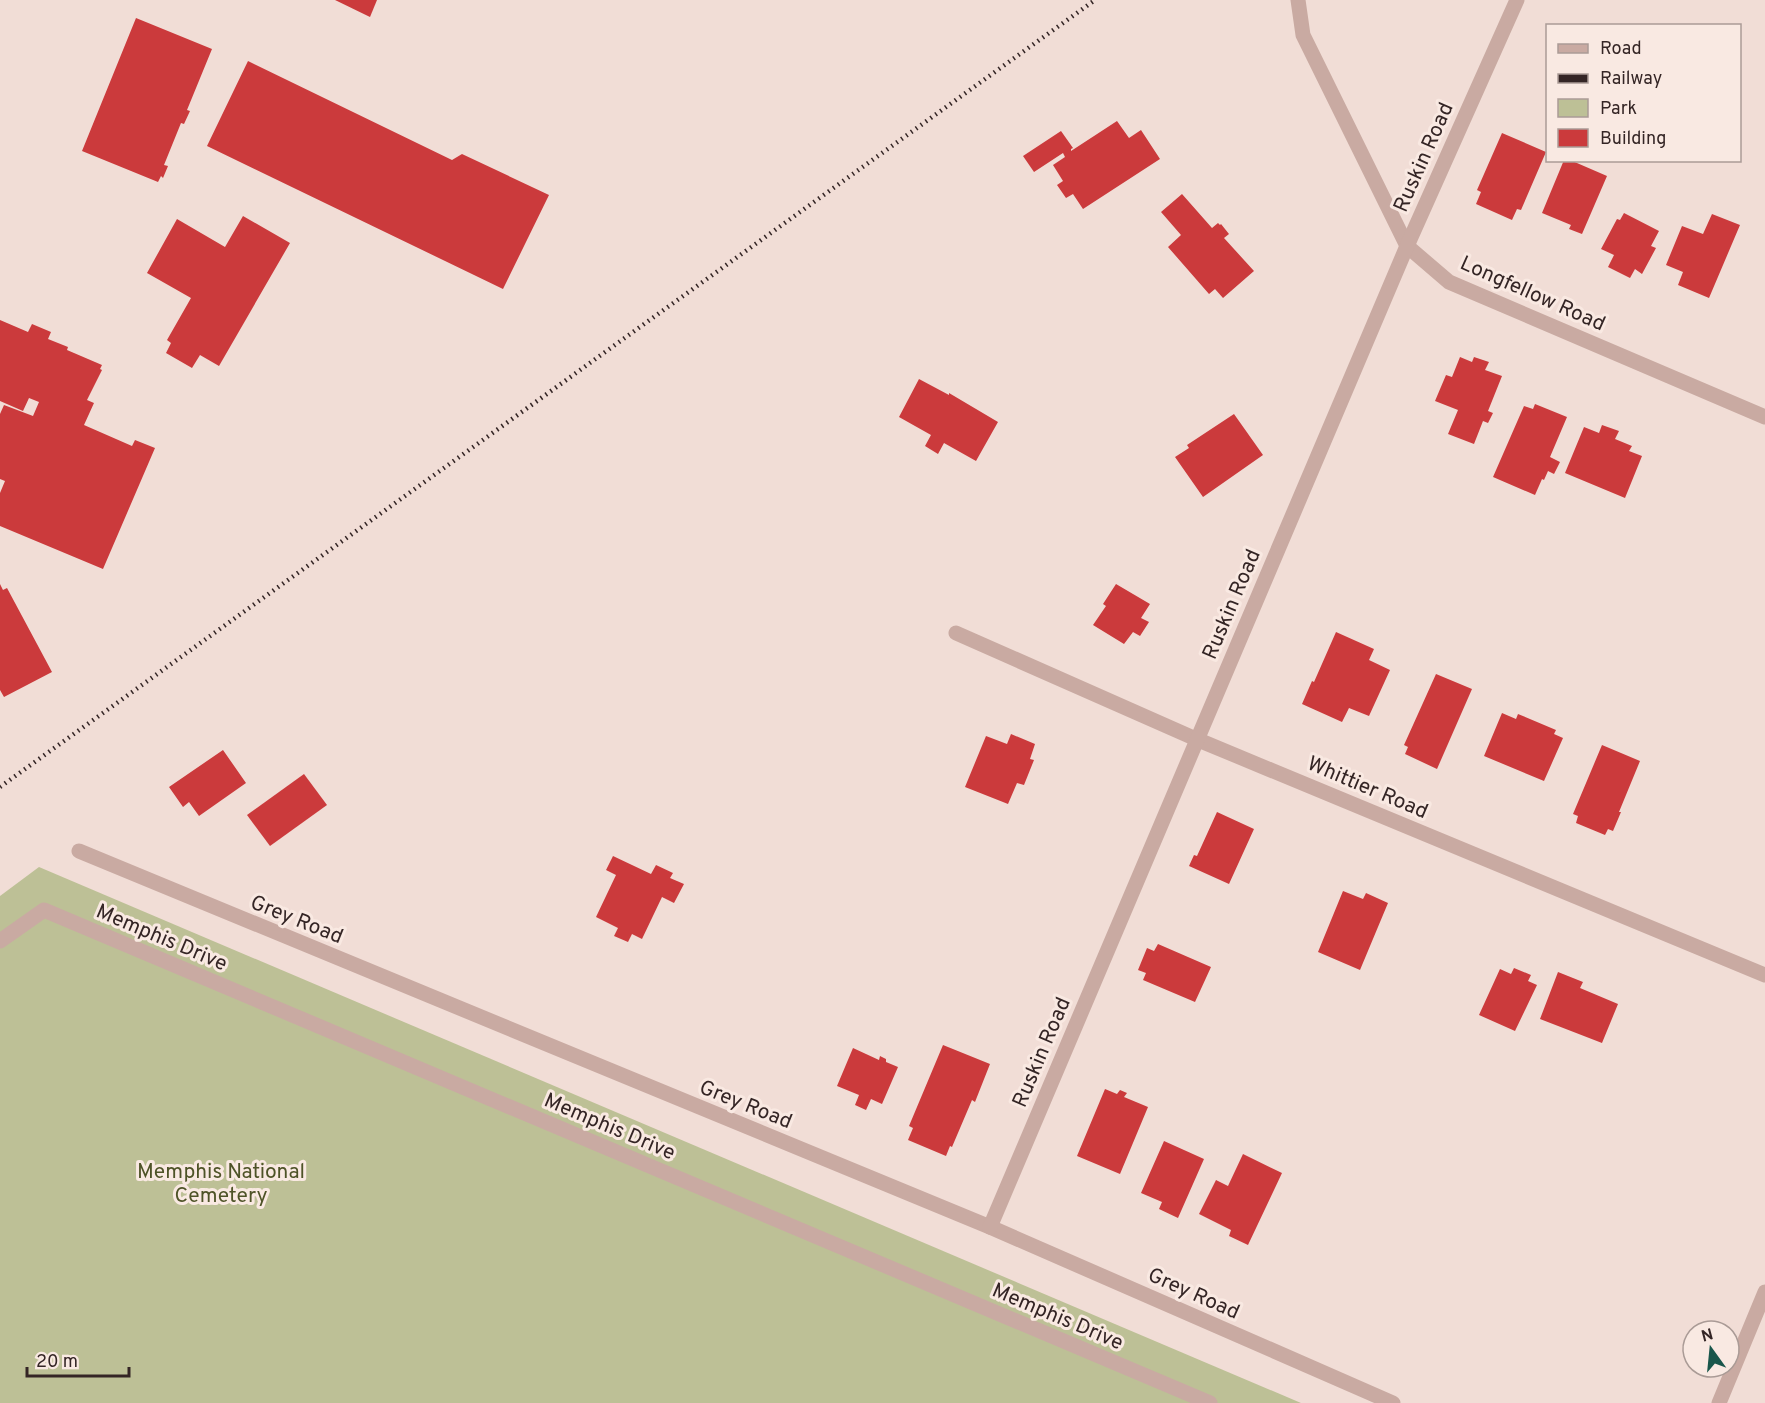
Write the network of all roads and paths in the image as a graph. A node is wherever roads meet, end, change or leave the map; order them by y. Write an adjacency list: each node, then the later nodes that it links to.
1 (1298, 0): 3 (street, Longfellow Road)
2 (1517, 0): 3 (street, Ruskin Road)
3 (1407, 246): 4 (street, Longfellow Road); 6 (street, Ruskin Road)
4 (1765, 417)
5 (956, 633): 6 (street, Whittier Road)
6 (1196, 739): 9 (street, Whittier Road); 10 (street, Ruskin Road)
7 (79, 852): 10 (street, Grey Road)
8 (0, 941): 12 (street, Memphis Drive)
9 (1765, 975)
10 (990, 1227): 13 (street, Grey Road)
11 (1765, 1292): 14 (street)
12 (1209, 1403)
13 (1394, 1403)
14 (1719, 1403)

